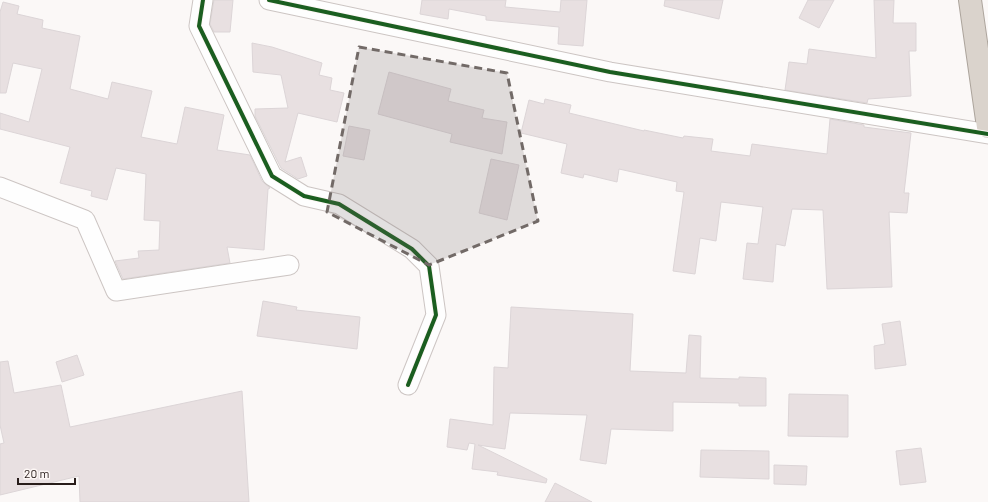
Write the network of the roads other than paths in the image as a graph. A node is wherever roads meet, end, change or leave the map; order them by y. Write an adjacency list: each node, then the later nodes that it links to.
1 (203, 0): 8 (street)
2 (269, 0): 5 (street)
3 (970, 0): 4 (highway)
4 (988, 126)
5 (988, 134)
6 (0, 187): 7 (street)
7 (289, 264)
8 (408, 385)

